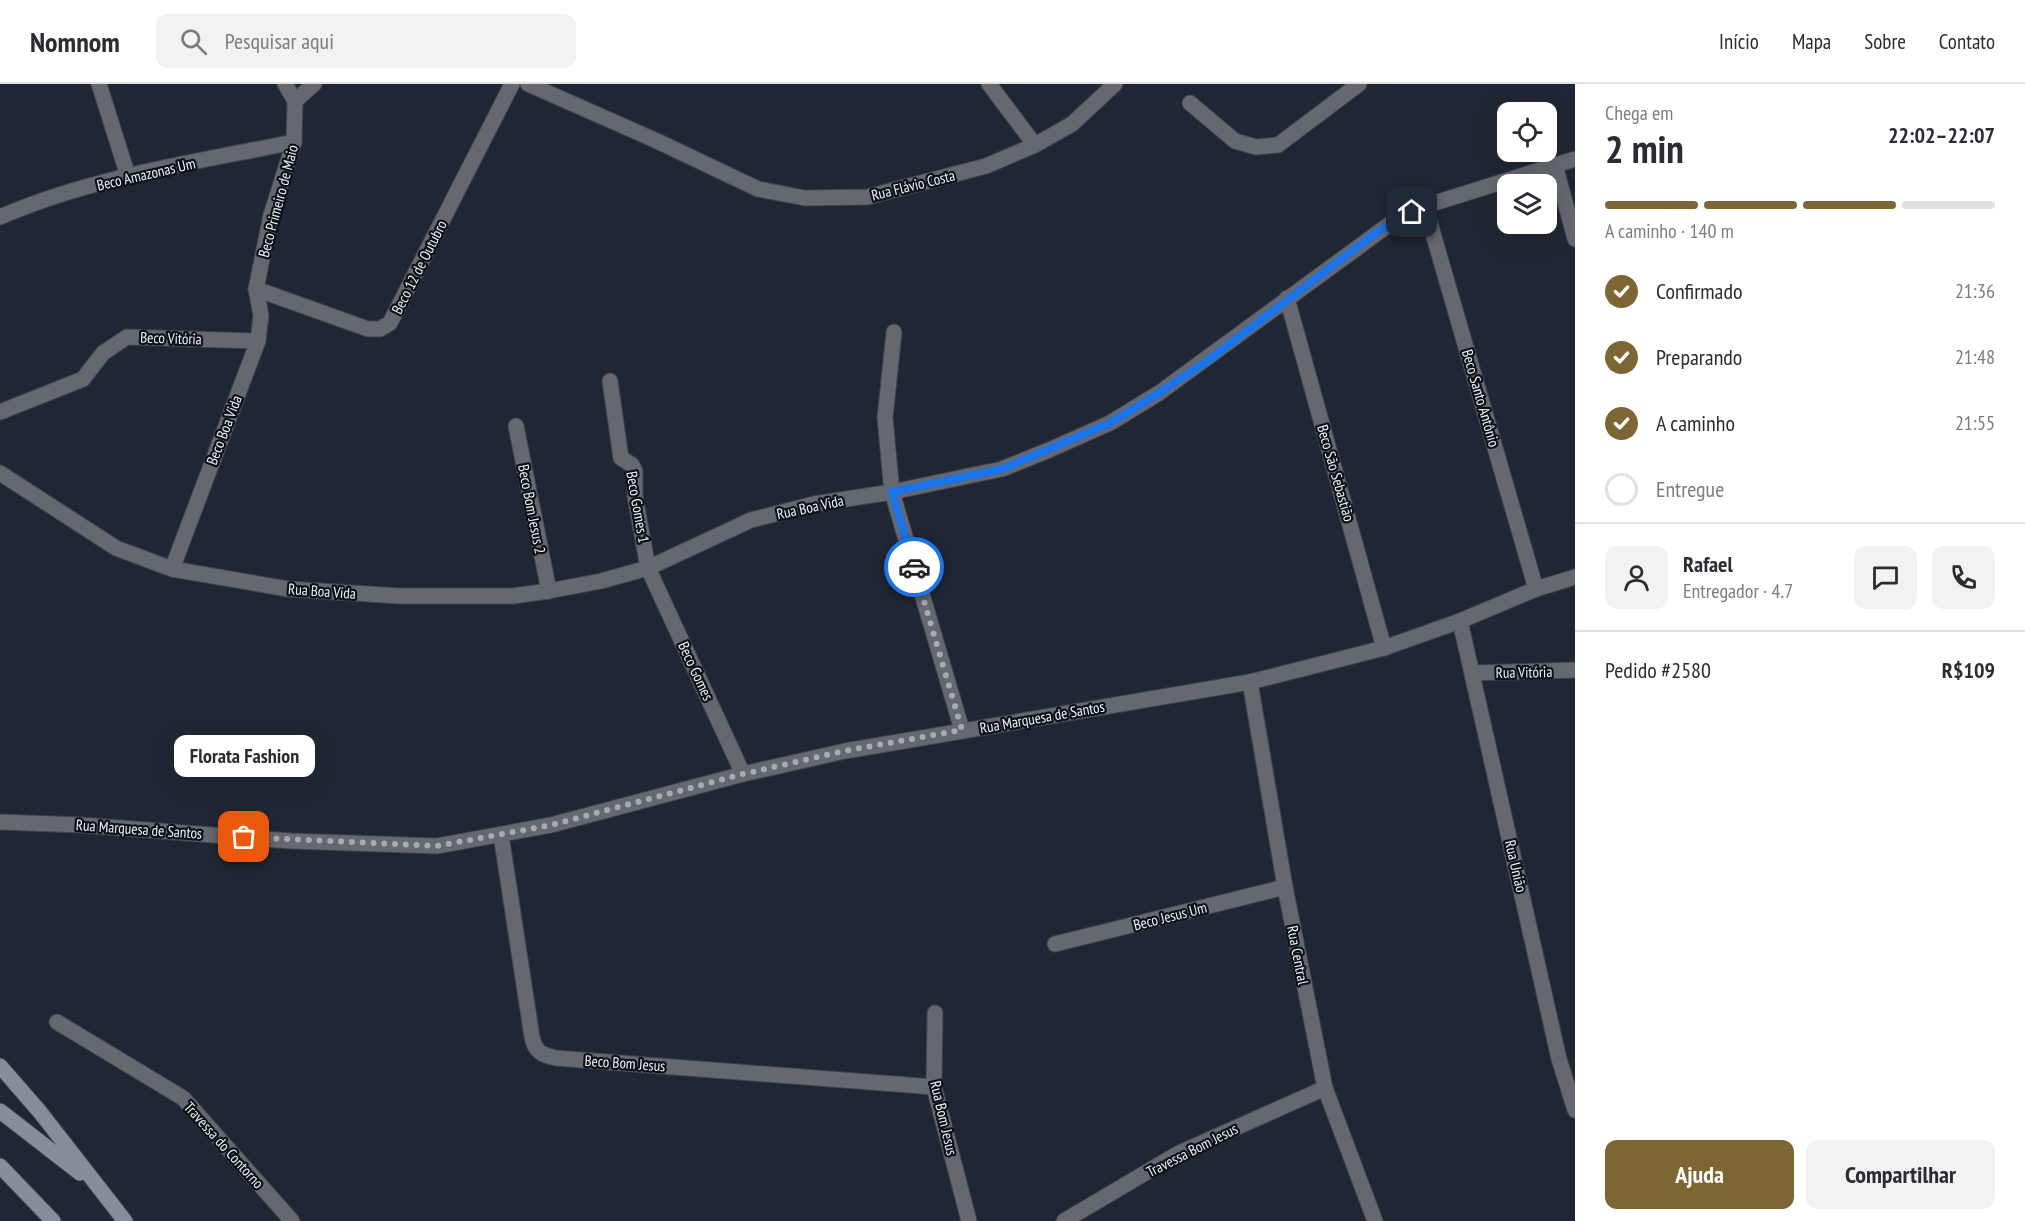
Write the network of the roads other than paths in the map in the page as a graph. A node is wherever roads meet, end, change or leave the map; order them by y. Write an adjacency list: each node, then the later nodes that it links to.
1 (99, 84): 15 (street)
2 (285, 84): 9 (street)
3 (314, 84): 9 (street)
4 (512, 84): 19 (street, Beco 12 de Outubro)
5 (528, 84): 12 (street, Rua Flávio Costa)
6 (989, 84): 12 (street)
7 (1115, 84): 12 (street, Rua Flávio Costa)
8 (1359, 84): 10 (street)
9 (295, 101): 11 (street, Beco Primeiro de Maio)
10 (1190, 103)
11 (294, 142): 15 (street, Beco Amazonas Um); 19 (street, Beco Primeiro de Maio)
12 (1035, 145)
13 (1575, 159): 14 (street, Rua Boa Vida)
14 (1555, 165): 16 (street, Rua Boa Vida); 18 (street)
15 (129, 176): 17 (street, Beco Amazonas Um)
16 (1425, 206): 20 (street, Rua Boa Vida); 31 (street, Beco Santo Antônio)
17 (0, 217)
18 (1575, 239)
19 (256, 289): 22 (street, Beco Boa Vida)
20 (1287, 298): 27 (street, Rua Boa Vida); 34 (street, Beco São Sebastião)
21 (894, 332): 27 (street)
22 (258, 341): 24 (street, Beco Vitória); 29 (street, Beco Boa Vida)
23 (610, 381): 28 (street, Beco Gomes 1)
24 (0, 412)
25 (516, 426): 32 (street, Beco Bom Jesus 2)
26 (0, 473): 29 (street, Rua Boa Vida)
27 (892, 492): 28 (street, Rua Boa Vida); 38 (street)
28 (648, 567): 32 (street, Rua Boa Vida); 39 (street, Beco Gomes)
29 (172, 569): 32 (street, Rua Boa Vida)
30 (1575, 577): 31 (street, Rua Marquesa de Santos)
31 (1536, 590): 33 (street, Rua Marquesa de Santos)
32 (549, 591)
33 (1460, 621): 34 (street, Rua Marquesa de Santos); 36 (street, Rua União)
34 (1384, 648): 37 (street, Rua Marquesa de Santos)
35 (1575, 670): 36 (street, Rua Vitória)
36 (1473, 673): 49 (street, Rua União)
37 (1250, 682): 38 (street, Rua Marquesa de Santos); 42 (street, Rua Central)
38 (962, 730): 39 (street, Rua Marquesa de Santos)
39 (743, 774): 41 (street, Rua Marquesa de Santos)
40 (0, 822): 41 (street, Rua Marquesa de Santos)
41 (501, 835): 47 (street, Beco Bom Jesus)
42 (1285, 887): 43 (street, Beco Jesus Um); 48 (street, Rua Central)
43 (1054, 944)
44 (935, 1013): 47 (street, Rua Bom Jesus)
45 (57, 1022): 55 (street, Travessa do Contorno)
46 (0, 1066): 52 (main road)
47 (934, 1087): 56 (street, Rua Bom Jesus)
48 (1325, 1088): 57 (street, Travessa Bom Jesus); 58 (street, Rua Central)
49 (1575, 1110)
50 (0, 1112): 52 (main road)
51 (0, 1166): 53 (main road)
52 (95, 1184): 54 (main road)
53 (53, 1221)
54 (125, 1221)
55 (292, 1221)
56 (969, 1221)
57 (1064, 1221)
58 (1375, 1221)

